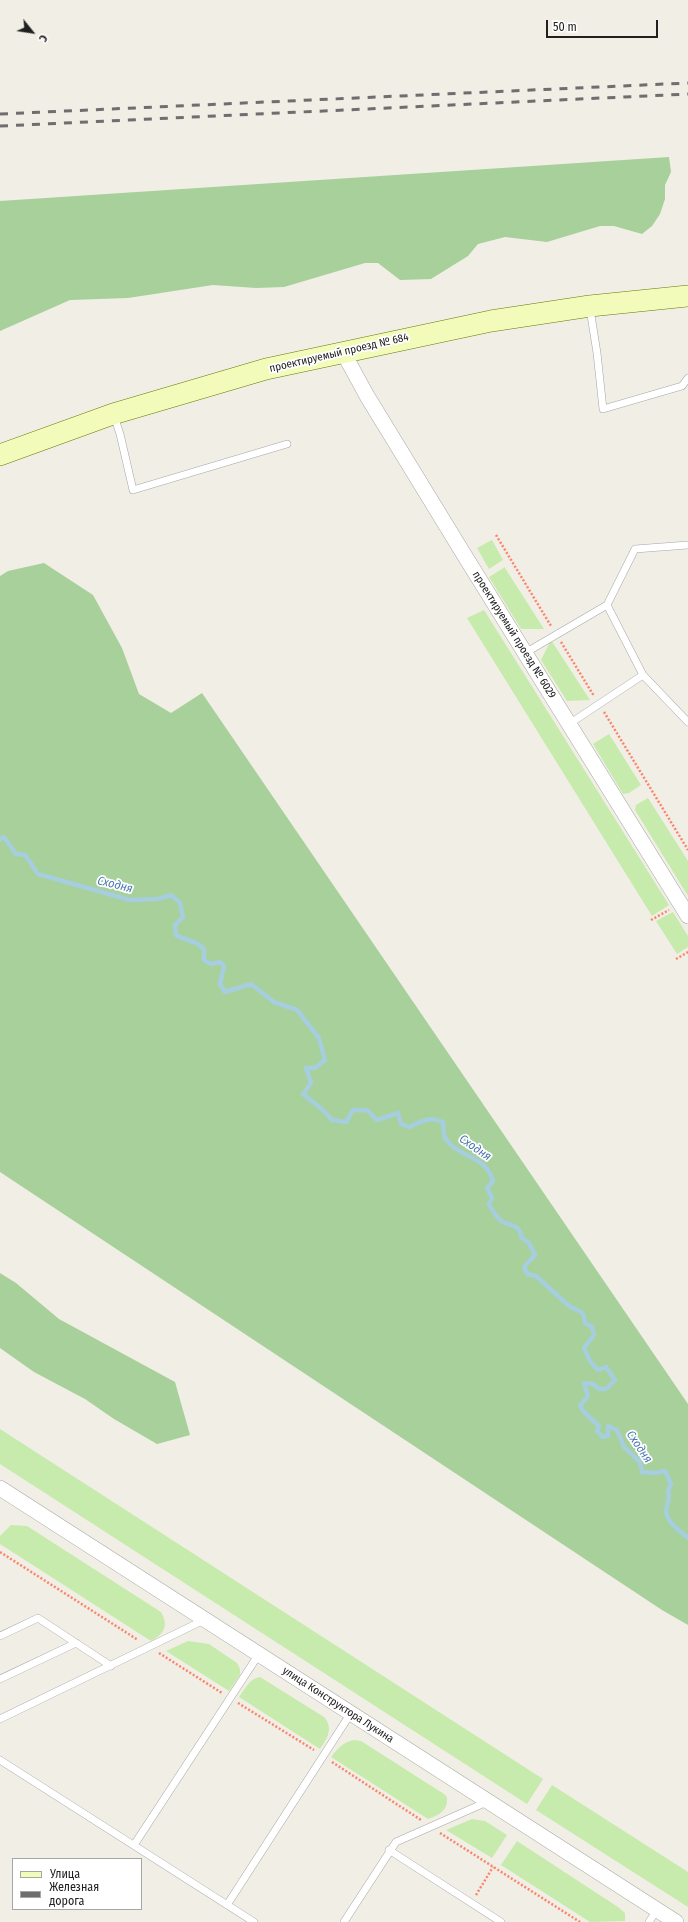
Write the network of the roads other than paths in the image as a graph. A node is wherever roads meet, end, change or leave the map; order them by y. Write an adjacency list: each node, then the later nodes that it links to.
1 (688, 296): 2 (street, проектируемый проезд № 684)
2 (590, 306): 3 (street, проектируемый проезд № 684); 4 (lane)
3 (343, 352): 5 (street, проектируемый проезд № 684); 10 (street, проектируемый проезд № 6029)
4 (688, 378)
5 (113, 414): 6 (lane); 7 (street, проектируемый проезд № 684)
6 (287, 444)
7 (0, 455)
8 (688, 545): 9 (lane)
9 (607, 605): 10 (lane); 11 (lane)
10 (525, 653): 13 (street, проектируемый проезд № 6029)
11 (643, 675): 12 (lane); 13 (lane)
12 (688, 722)
13 (569, 724): 14 (street, проектируемый проезд № 6029)
14 (688, 916)
15 (0, 1488): 16 (street, улица Конструктора Лукина)
16 (204, 1620): 19 (street, улица Конструктора Лукина); 20 (lane)
17 (0, 1636): 18 (lane)
18 (76, 1643): 20 (lane); 21 (lane)
19 (259, 1654): 22 (street, улица Конструктора Лукина); 26 (lane)
20 (110, 1666): 23 (lane)
21 (0, 1678)
22 (351, 1712): 25 (street, улица Конструктора Лукина); 28 (lane)
23 (0, 1719)
24 (0, 1760): 26 (lane)
25 (489, 1801): 27 (lane); 29 (street, улица Конструктора Лукина)
26 (134, 1845): 28 (lane)
27 (389, 1850): 31 (lane); 32 (lane)
28 (227, 1904): 30 (lane)
29 (653, 1916): 33 (street, улица Конструктора Лукина)
30 (254, 1922)
31 (344, 1922)
32 (501, 1922)
33 (676, 1922)

